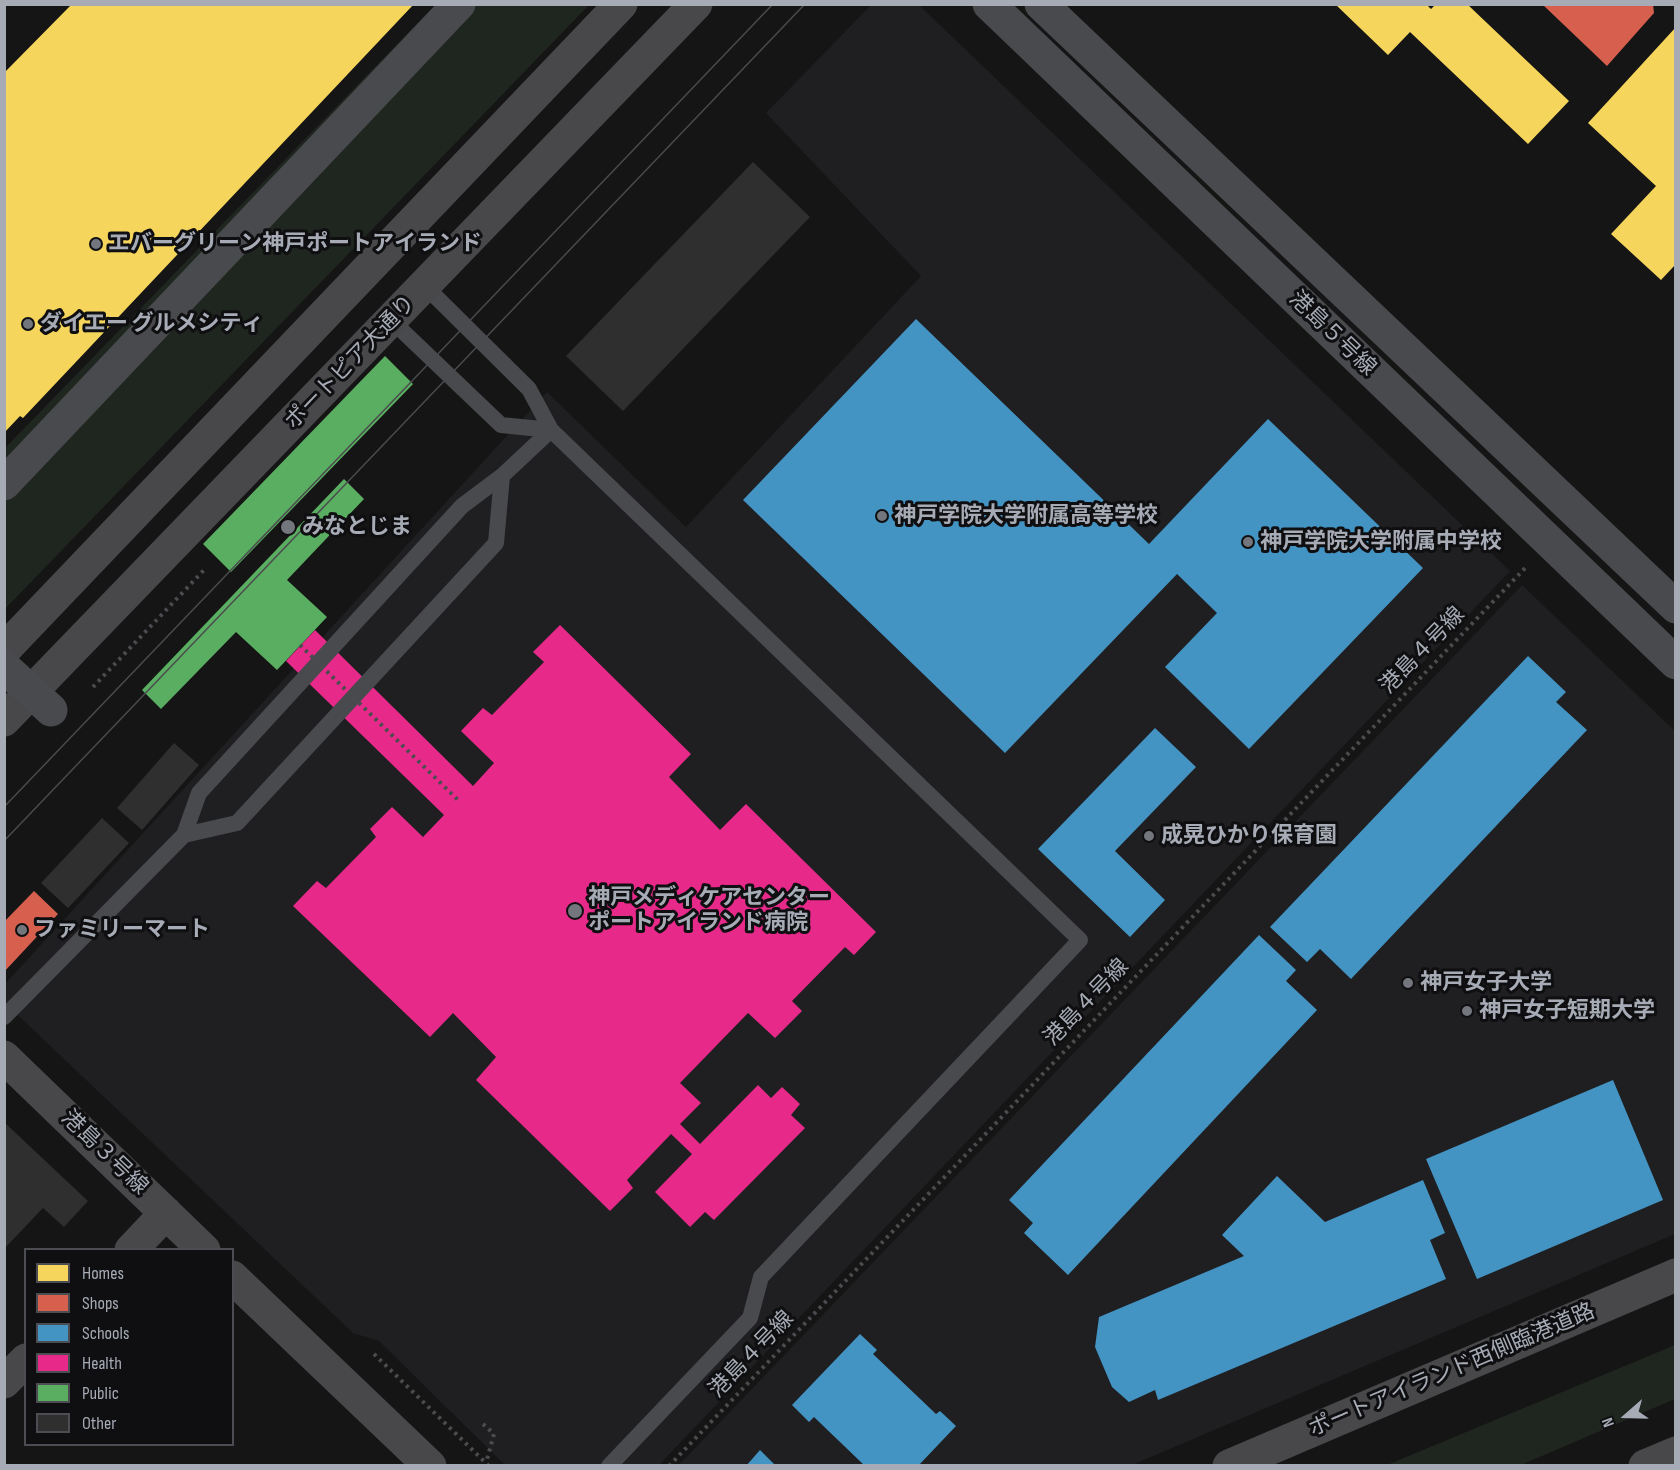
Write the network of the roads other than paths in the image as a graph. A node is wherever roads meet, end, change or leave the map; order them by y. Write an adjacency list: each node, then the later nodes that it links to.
1 (459, 4): 10 (street)
2 (621, 4): 12 (street)
3 (696, 4): 6 (street, ポートピア大通り)
4 (989, 4): 13 (street, 港島５号線)
5 (1041, 4): 11 (street, 港島５号線)
6 (426, 287): 7 (street, ポートピア大通り); 8 (lane)
7 (392, 321): 8 (lane); 16 (street, ポートピア大通り)
8 (551, 430): 9 (lane); 29 (lane)
9 (502, 476): 17 (lane); 17 (lane)
10 (4, 484)
11 (1676, 607)
12 (4, 650)
13 (1676, 663)
14 (4, 667): 15 (street, bridge)
15 (51, 710)
16 (4, 720)
17 (184, 835): 18 (lane)
18 (4, 1017)
19 (4, 1057): 20 (street, 港島３号線)
20 (166, 1213): 21 (street); 22 (street, 港島３号線)
21 (133, 1248)
22 (202, 1248)
23 (1676, 1275): 30 (street, ポートアイランド西側臨港道路)
24 (234, 1279): 28 (street)
25 (24, 1362): 26 (street)
26 (4, 1382)
27 (1676, 1453): 31 (street)
28 (430, 1466)
29 (609, 1466)
30 (1229, 1466)
31 (1645, 1466)

